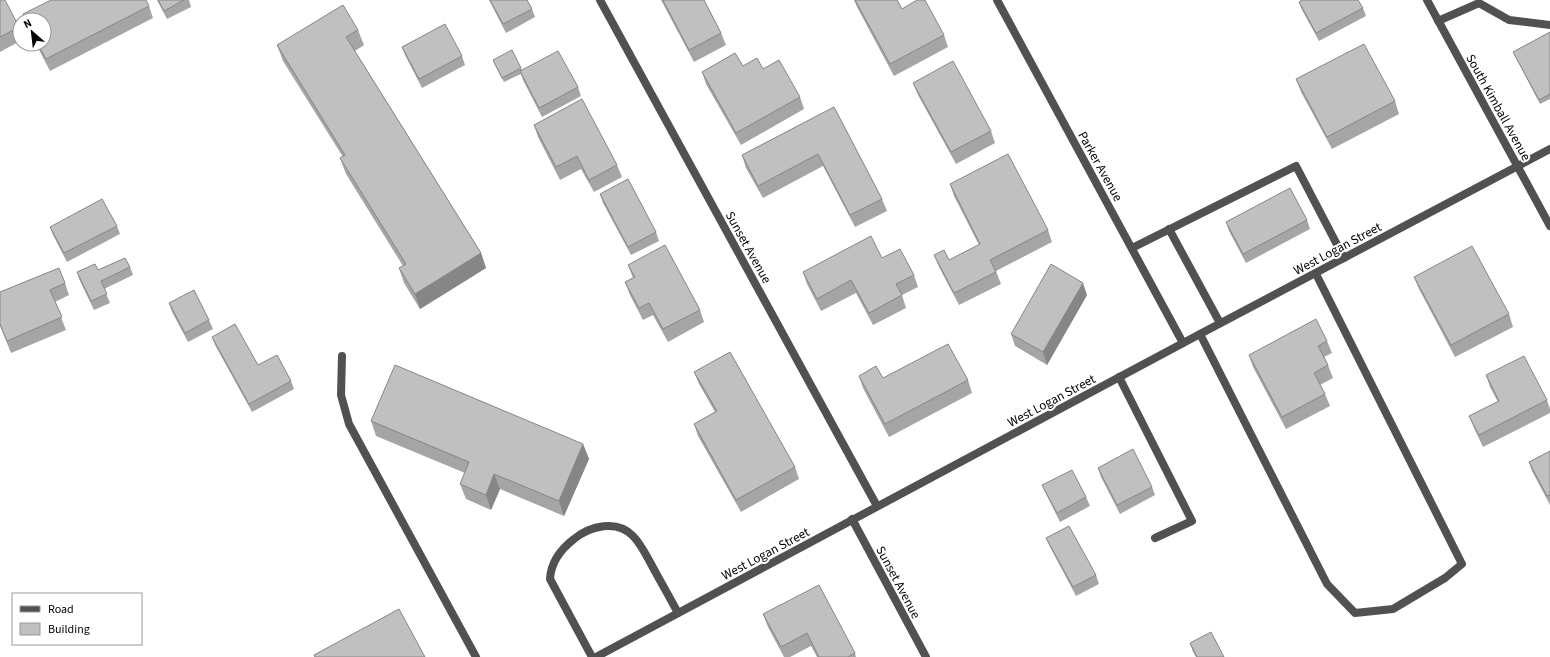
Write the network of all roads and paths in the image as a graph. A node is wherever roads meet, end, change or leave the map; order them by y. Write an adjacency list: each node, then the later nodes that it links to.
1 (600, 0): 18 (street, Sunset Avenue)
2 (997, 0): 10 (street, Parker Avenue)
3 (1427, 0): 4 (street, South Kimball Avenue)
4 (1438, 21): 5 (street); 7 (street, South Kimball Avenue)
5 (1550, 25)
6 (1550, 149): 7 (street, West Logan Street)
7 (1517, 166): 8 (street, South Kimball Avenue); 11 (street, West Logan Street)
8 (1550, 226)
9 (1169, 229): 10 (street); 11 (street); 13 (street)
10 (1132, 248): 15 (street, Parker Avenue)
11 (1344, 258): 12 (street, West Logan Street)
12 (1316, 274): 13 (street, West Logan Street); 14 (street)
13 (1220, 323): 14 (street, West Logan Street)
14 (1200, 334): 15 (street, West Logan Street)
15 (1183, 343): 17 (street, West Logan Street)
16 (342, 356): 22 (street)
17 (1118, 377): 18 (street, West Logan Street); 20 (street)
18 (877, 506): 19 (street, West Logan Street)
19 (852, 519): 21 (street, West Logan Street); 25 (street, Sunset Avenue)
20 (1155, 538)
21 (678, 613): 23 (street); 24 (street, West Logan Street)
22 (476, 657)
23 (592, 657)
24 (596, 657)
25 (926, 657)

